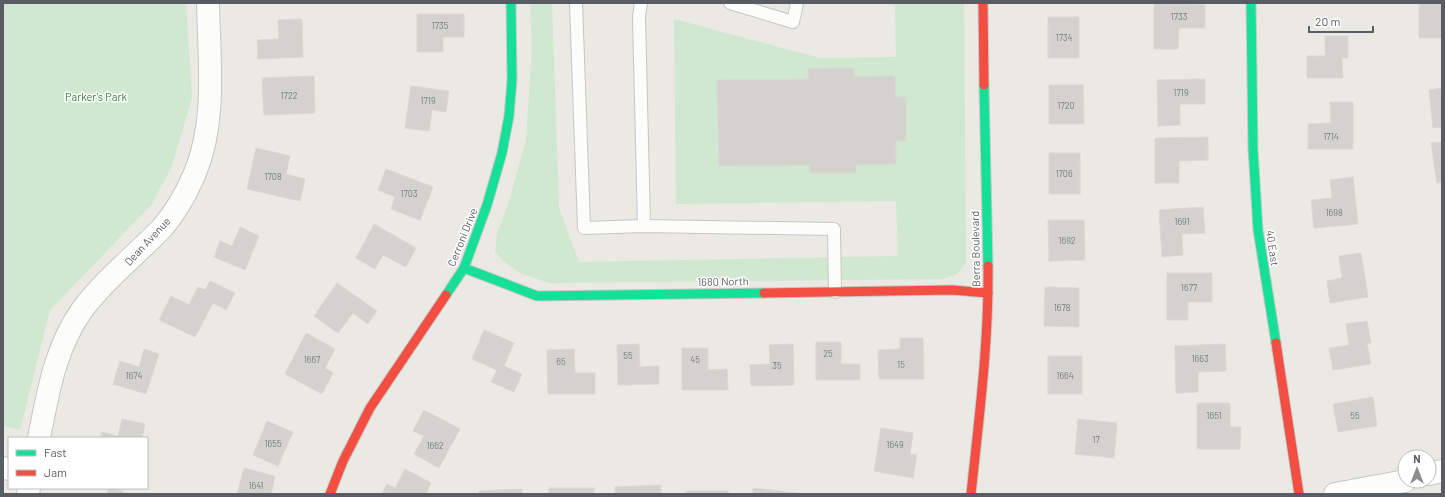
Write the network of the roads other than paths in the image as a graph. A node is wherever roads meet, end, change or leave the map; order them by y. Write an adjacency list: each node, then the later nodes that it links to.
1 (208, 3): 13 (street, Dean Avenue)
2 (511, 3): 10 (street, Cerroni Drive)
3 (576, 3): 9 (lane)
4 (641, 3): 9 (lane)
5 (730, 3): 6 (lane)
6 (796, 3)
7 (983, 3): 12 (street, Berra Boulevard)
8 (1251, 3): 17 (street, 40 East)
9 (644, 226): 11 (lane)
10 (464, 268): 11 (street, 1680 North); 15 (street, Cerroni Drive)
11 (835, 292): 12 (street, 1680 North)
12 (988, 293): 16 (street, Berra Boulevard)
13 (39, 437)
14 (1397, 482): 18 (street)
15 (330, 494)
16 (971, 494)
17 (1299, 494)
18 (1334, 494)

